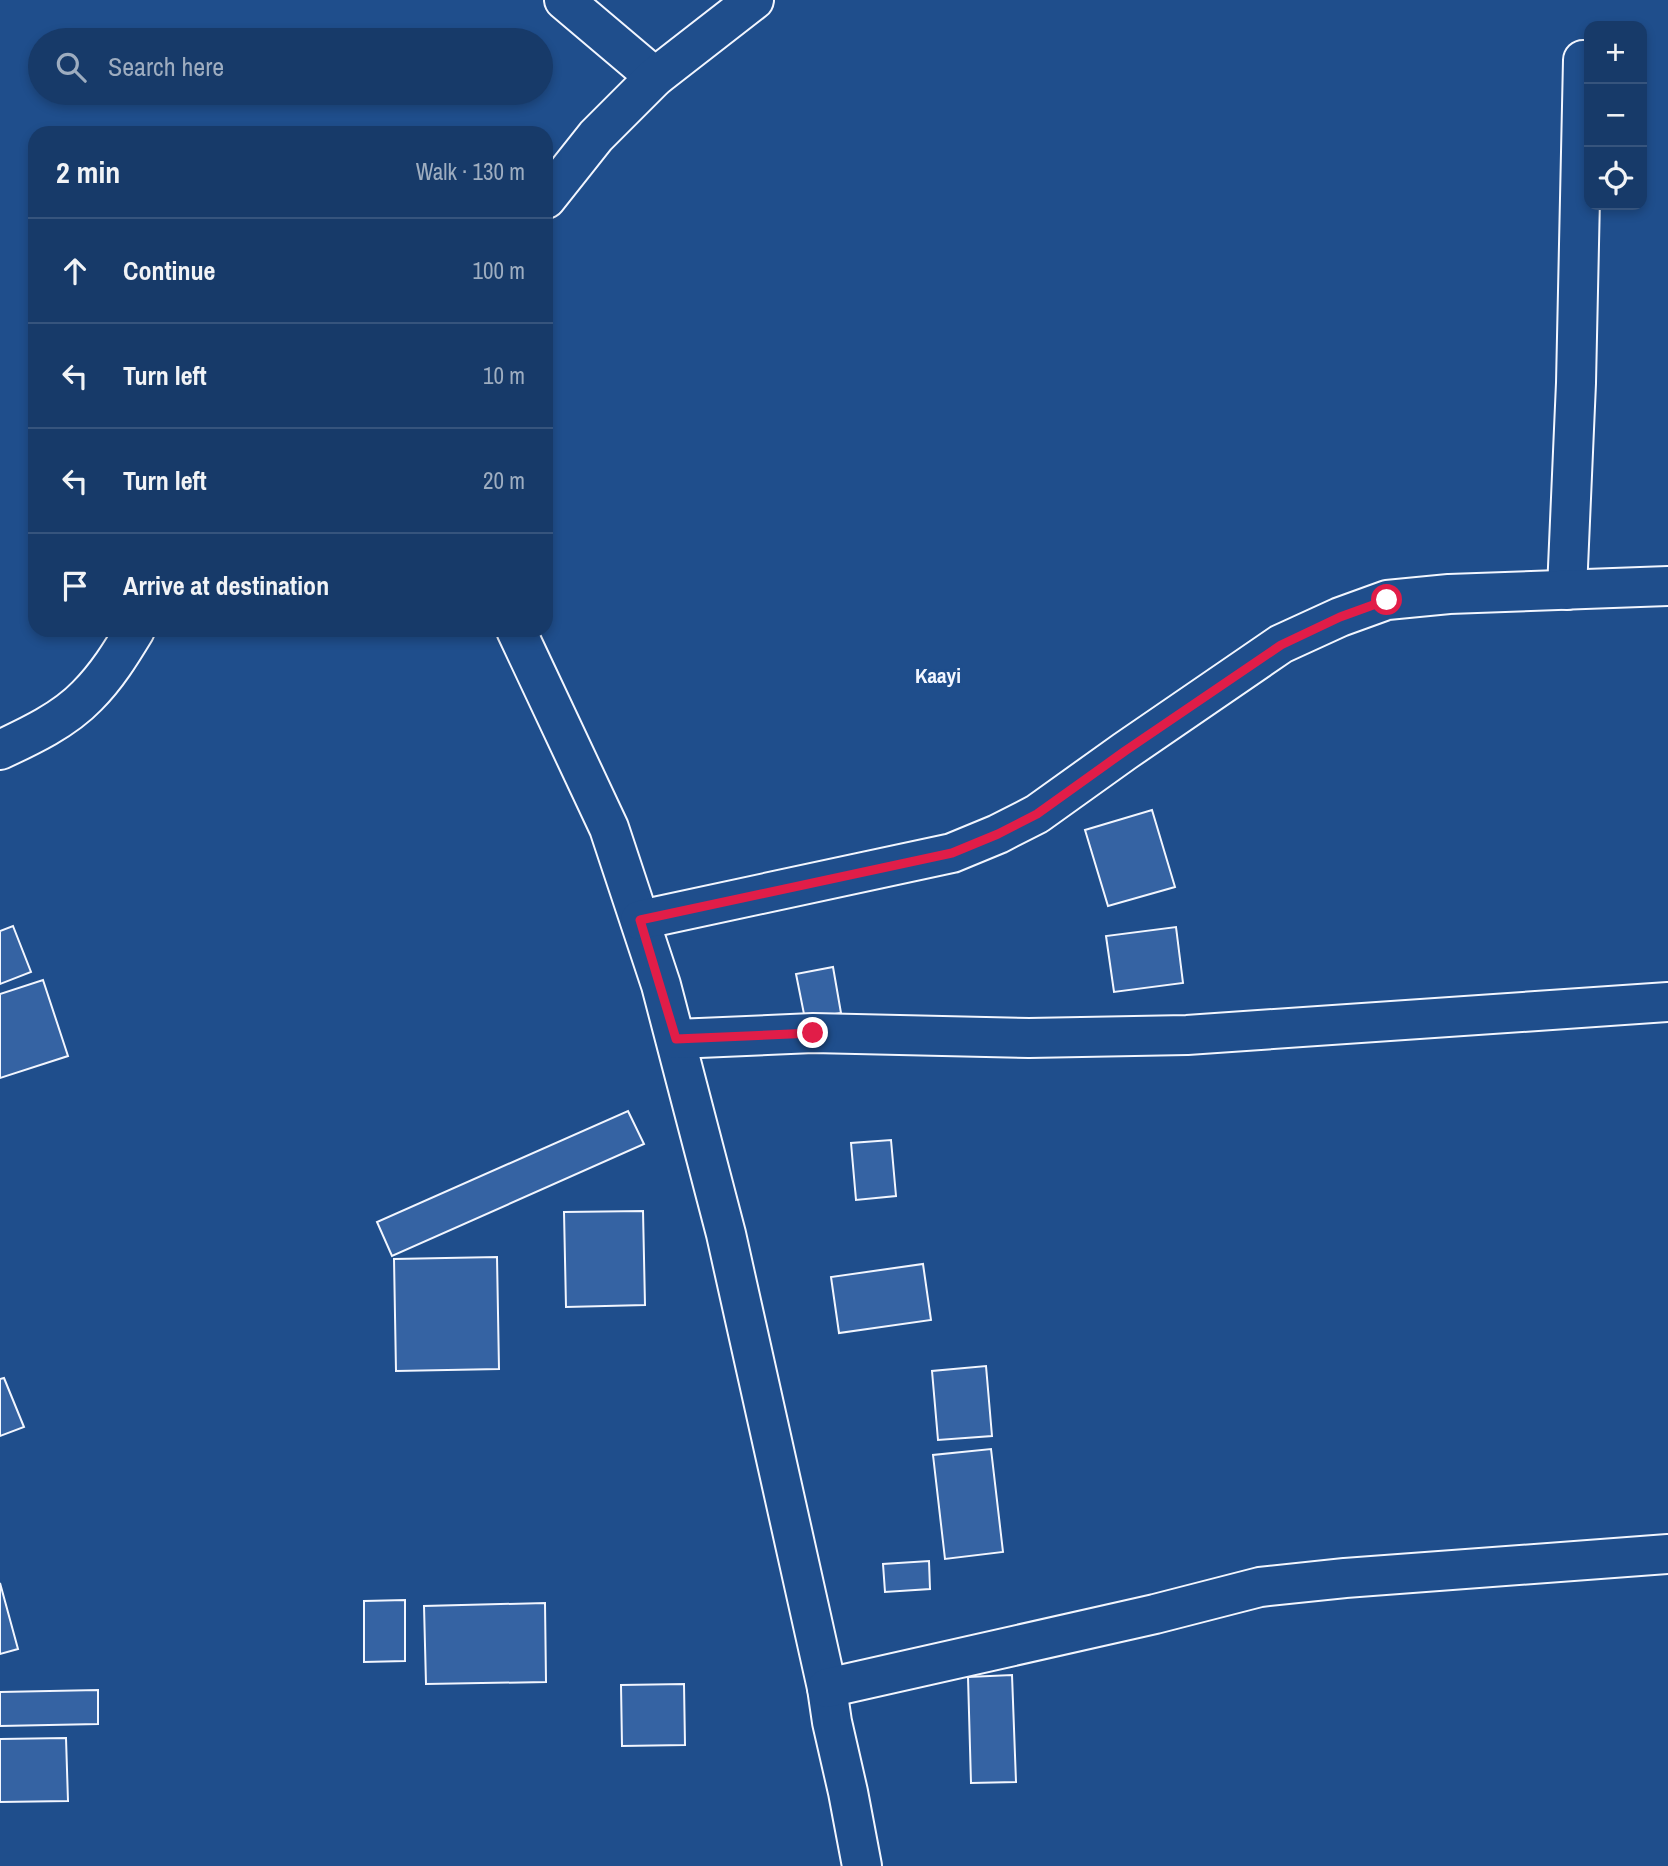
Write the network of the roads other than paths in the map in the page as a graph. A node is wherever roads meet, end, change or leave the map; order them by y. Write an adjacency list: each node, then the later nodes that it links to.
1 (564, 0): 4 (street)
2 (754, 0): 4 (street)
3 (1583, 60): 7 (street)
4 (655, 77): 5 (street)
5 (553, 190)
6 (1668, 586): 7 (street)
7 (1567, 590): 11 (street)
8 (131, 637): 10 (street)
9 (519, 637): 11 (street)
10 (0, 750)
11 (640, 920): 13 (street)
12 (1668, 1002): 13 (street)
13 (676, 1039): 15 (street)
14 (1668, 1554): 15 (street)
15 (827, 1688): 16 (street)
16 (862, 1866)

